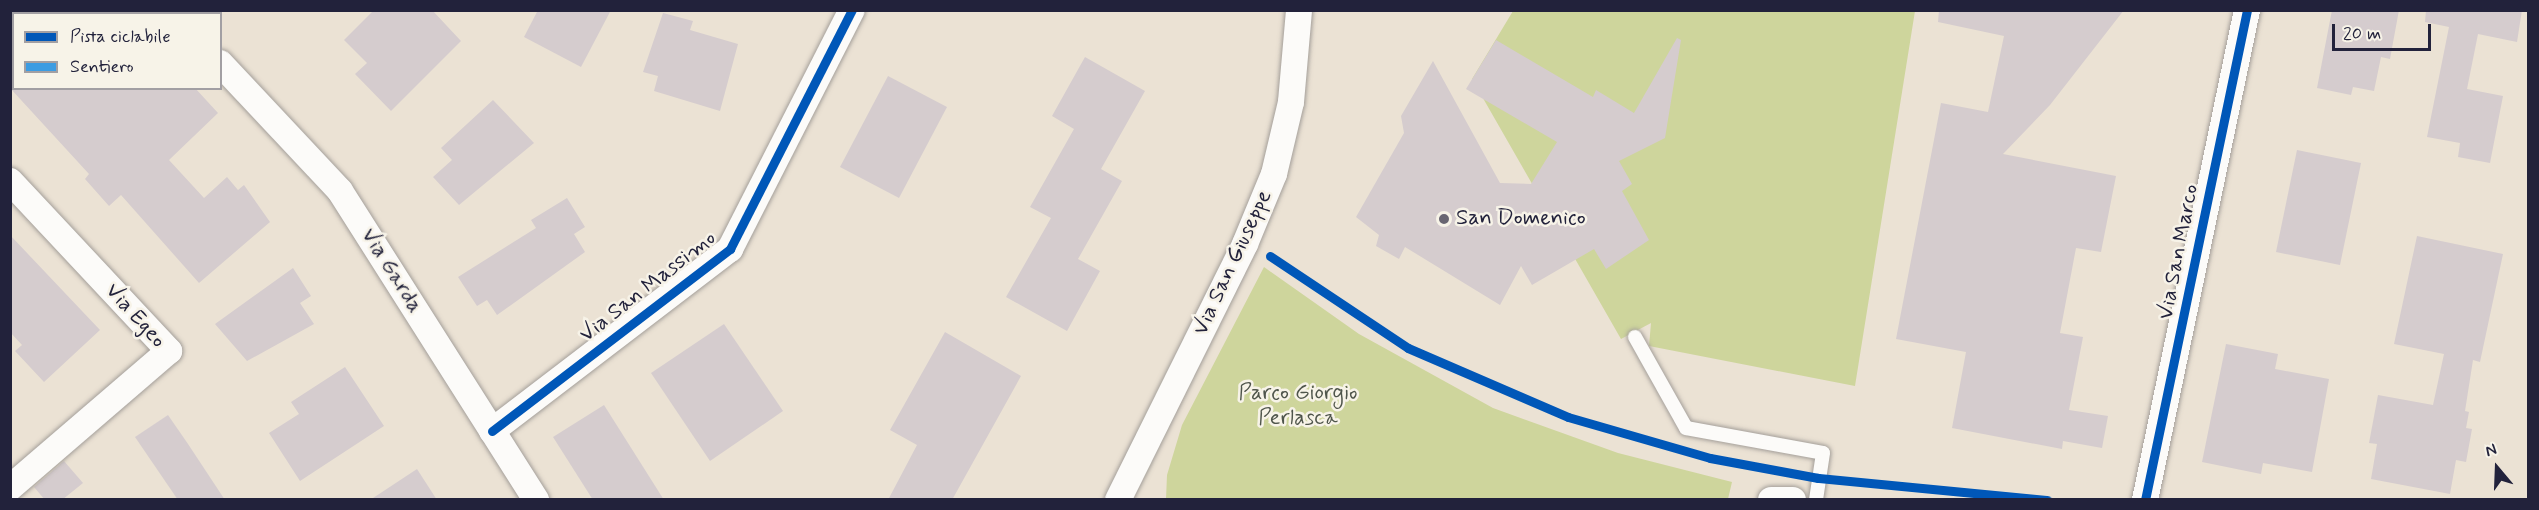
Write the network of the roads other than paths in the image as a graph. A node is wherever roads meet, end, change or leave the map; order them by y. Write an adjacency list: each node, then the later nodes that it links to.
1 (852, 10): 7 (street, Via San Massimo)
2 (1299, 10): 10 (street, Via San Giuseppe)
3 (2247, 10): 14 (street, Via San Marco)
4 (222, 65): 7 (street, Via Garda)
5 (10, 181): 8 (street, Via Egeo)
6 (1635, 338): 13 (lane)
7 (492, 431): 9 (street, Via Garda)
8 (10, 488)
9 (536, 500)
10 (1118, 500)
11 (1772, 500): 12 (street)
12 (1793, 500)
13 (1816, 500)
14 (2145, 500)

